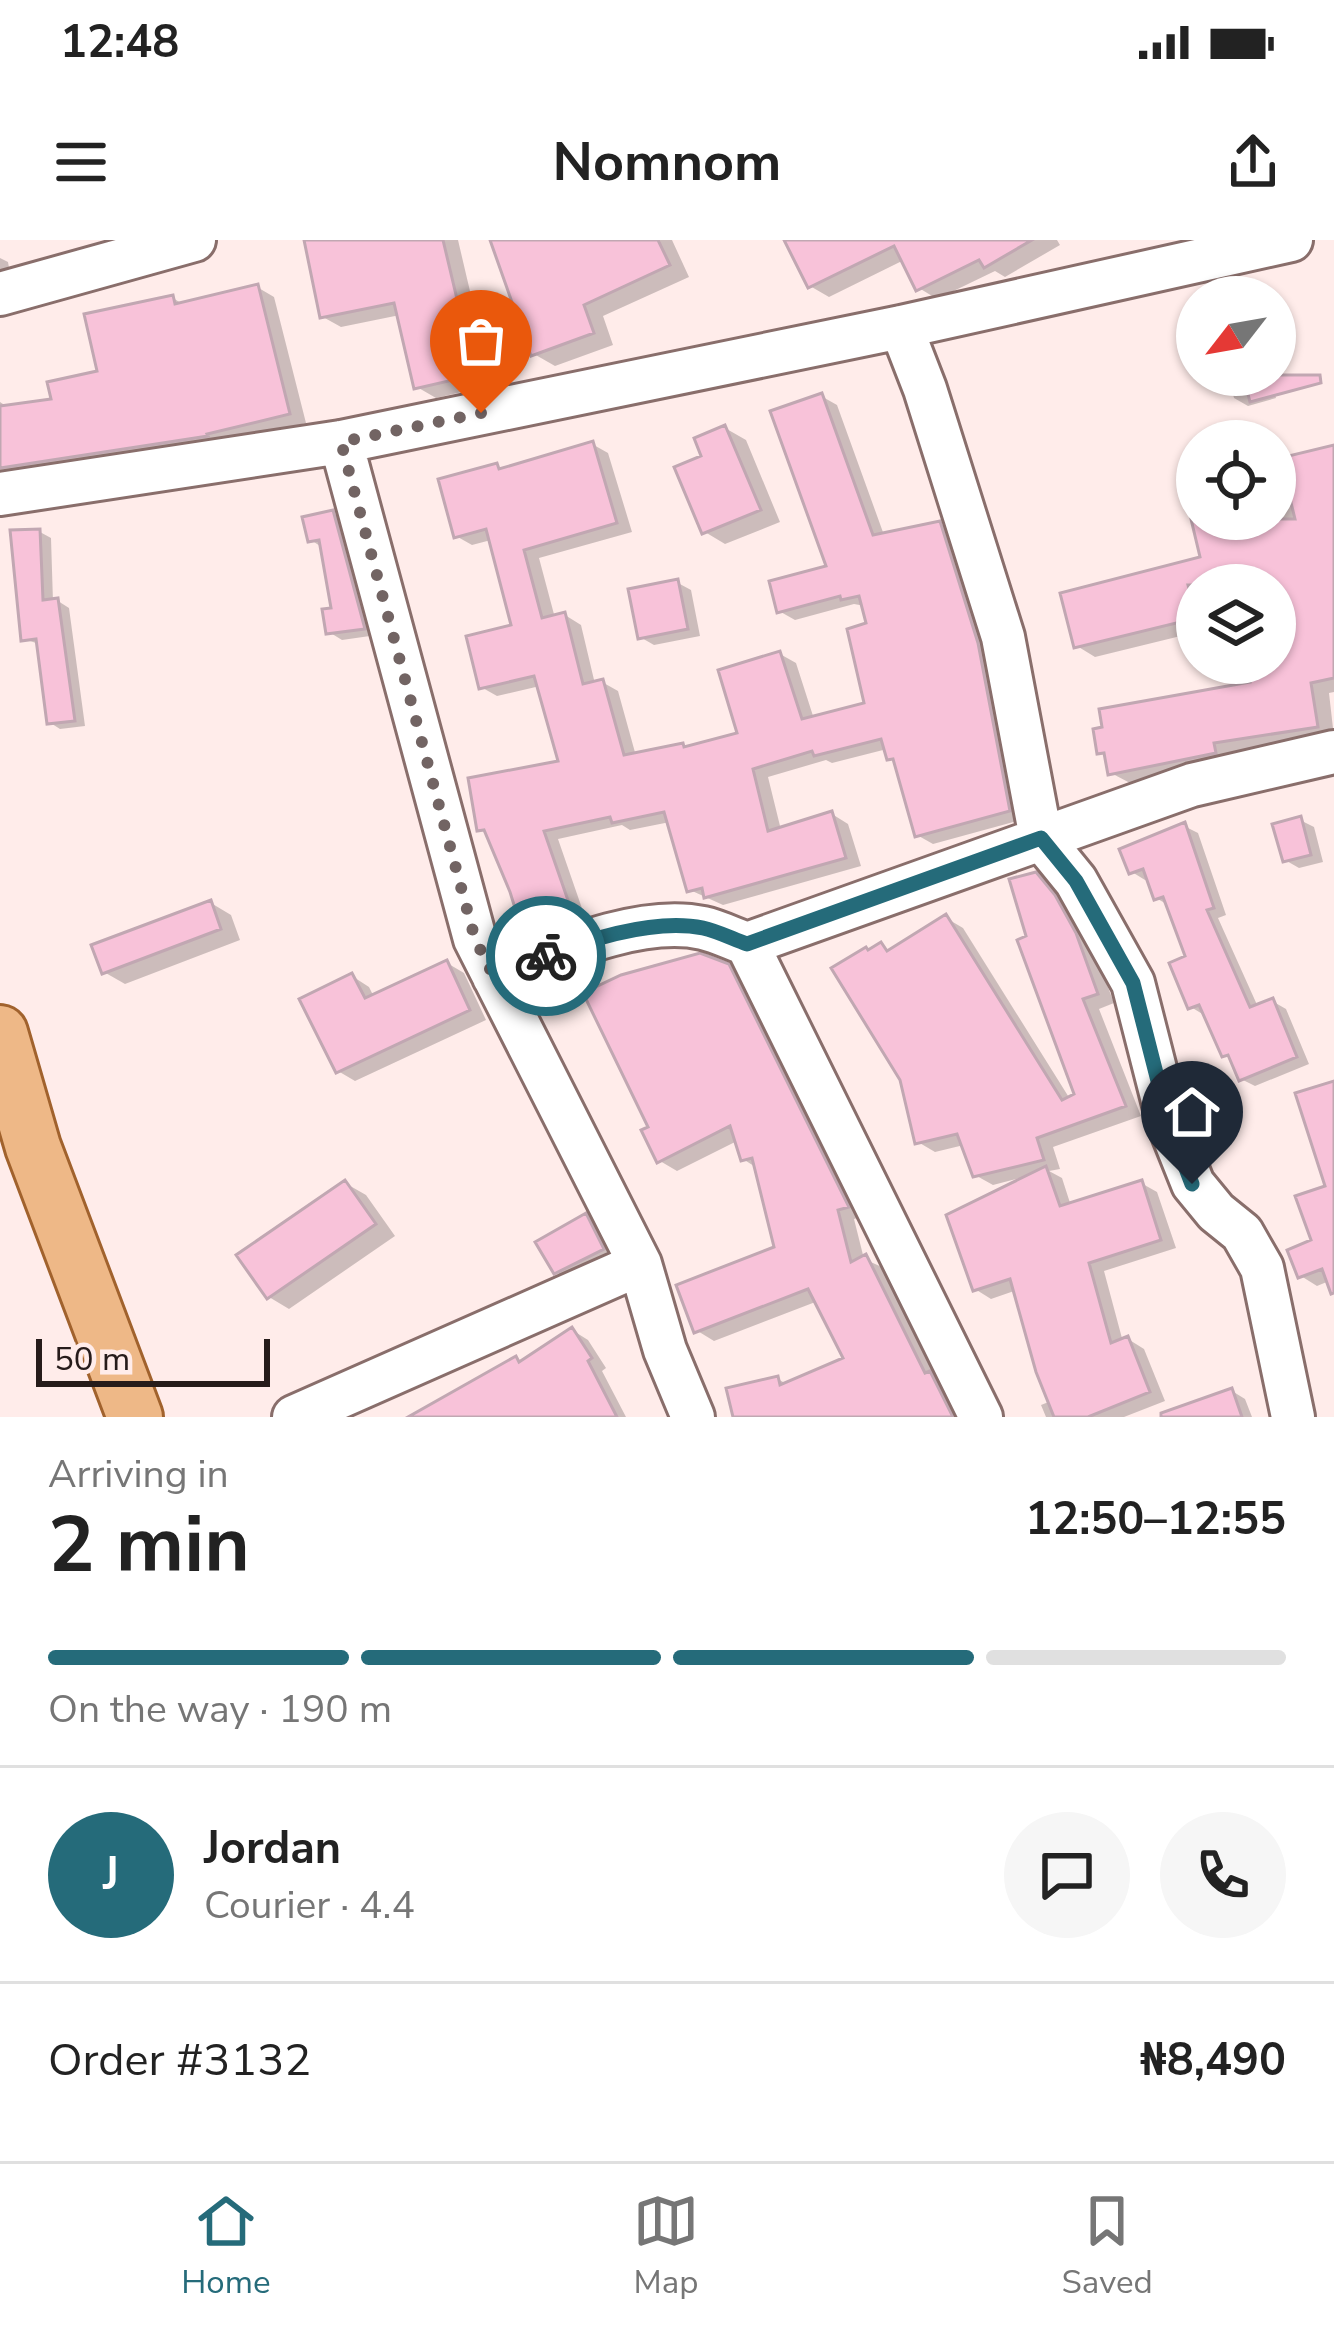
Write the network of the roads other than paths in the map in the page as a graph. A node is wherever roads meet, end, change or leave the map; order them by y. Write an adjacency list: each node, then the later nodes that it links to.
1 (194, 240): 3 (street)
2 (1292, 240): 4 (street)
3 (0, 294)
4 (901, 327): 5 (street); 8 (street)
5 (341, 442): 6 (street); 10 (street)
6 (0, 494)
7 (1334, 752): 8 (street)
8 (1041, 838): 9 (street); 17 (street)
9 (747, 944): 10 (street); 16 (street)
10 (494, 977): 12 (street)
11 (4, 1064): 13 (main road)
12 (640, 1264): 14 (street); 15 (street)
13 (135, 1417)
14 (294, 1417)
15 (693, 1417)
16 (981, 1417)
17 (1293, 1417)

